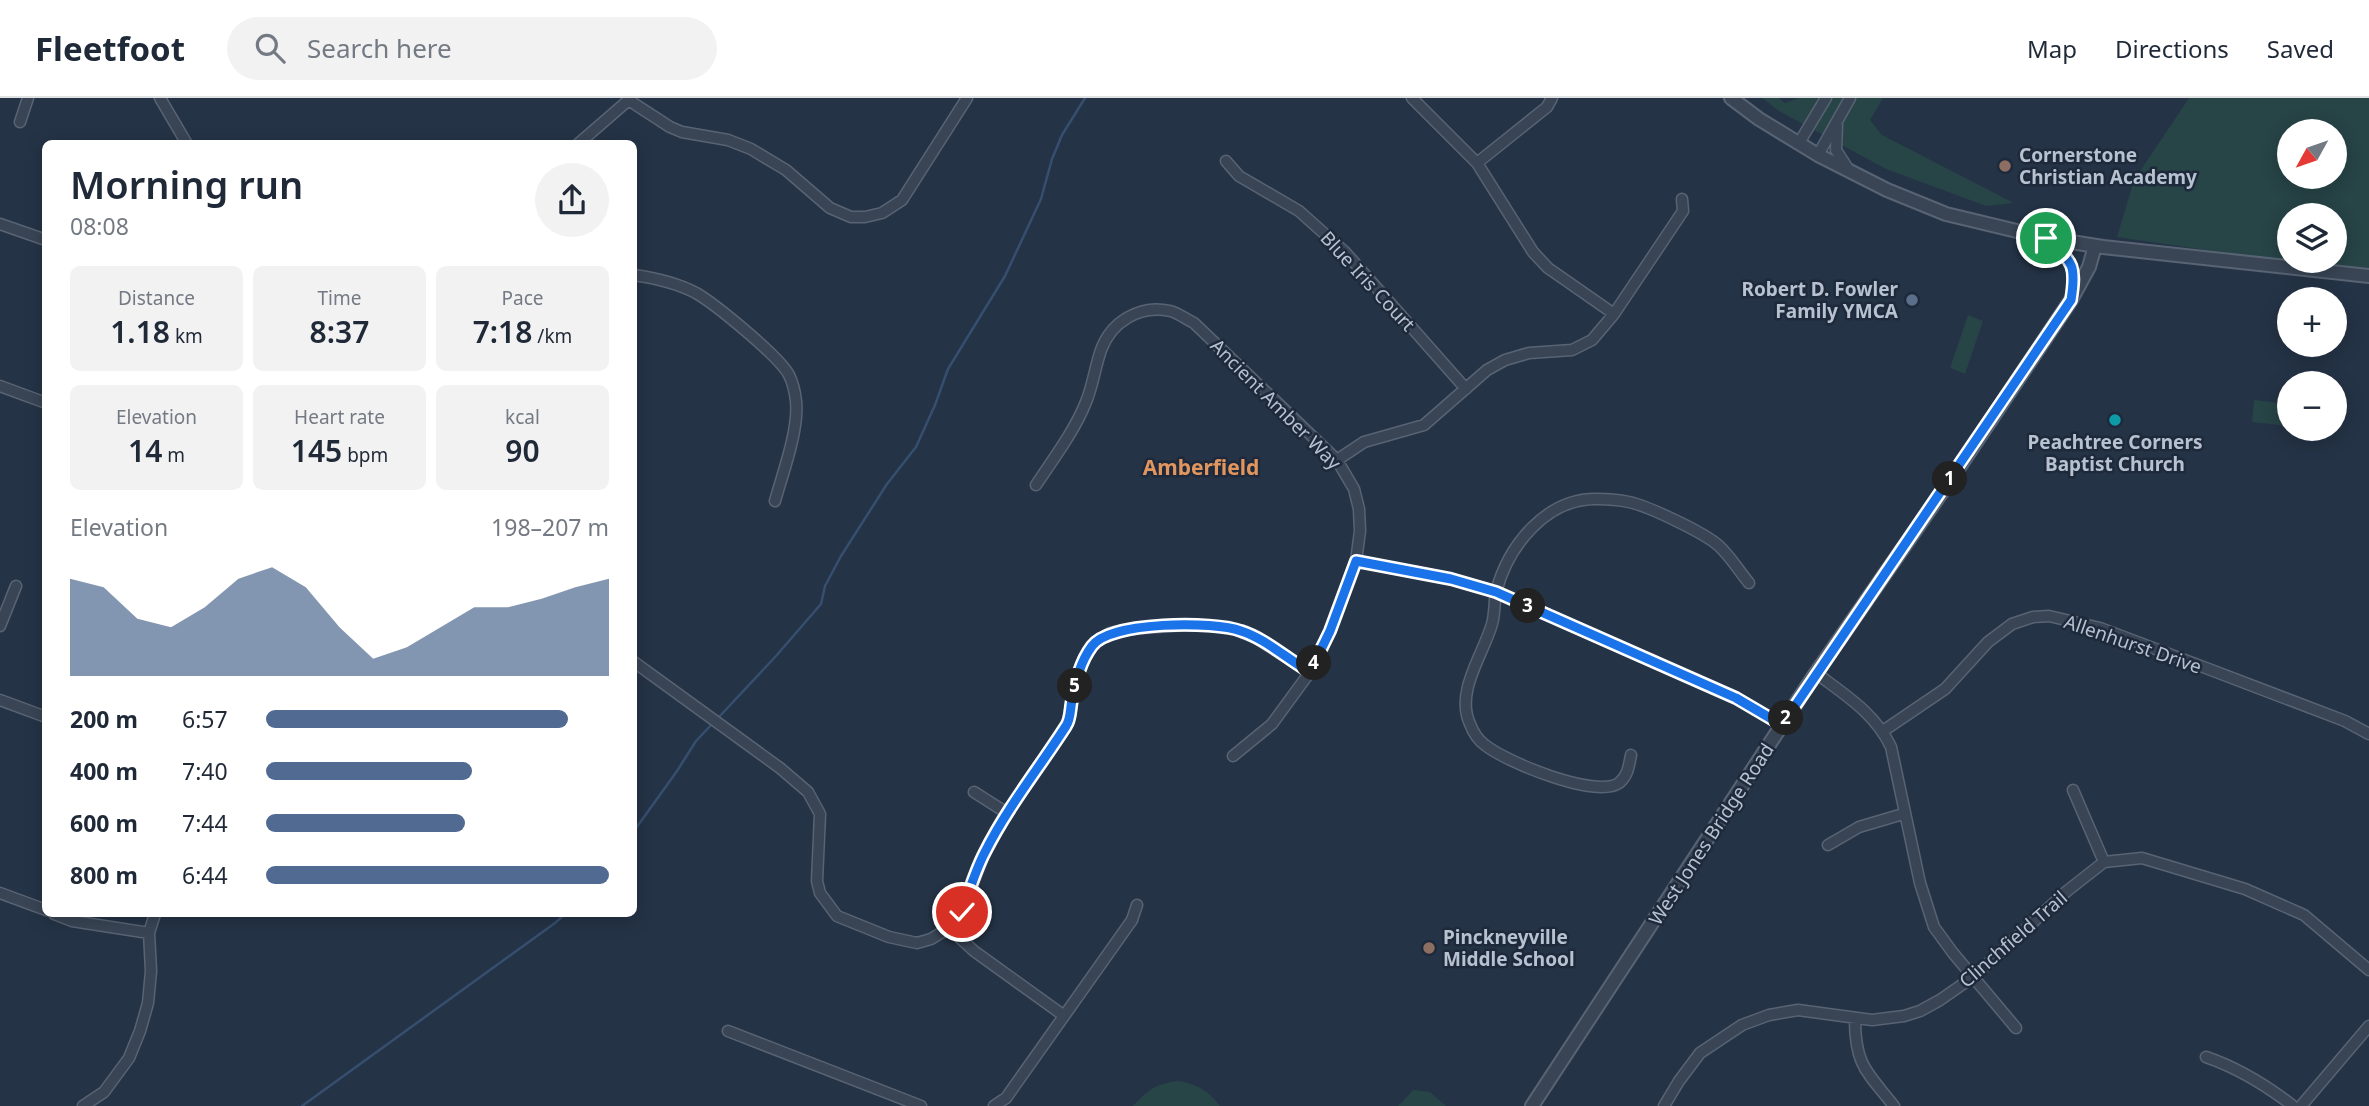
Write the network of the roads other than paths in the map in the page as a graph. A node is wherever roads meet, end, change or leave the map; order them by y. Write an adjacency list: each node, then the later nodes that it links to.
1 (28, 98): 11 (street)
2 (160, 98): 12 (street)
3 (967, 98): 9 (street)
4 (1412, 98): 17 (street)
5 (1552, 98): 17 (street)
6 (1731, 98): 14 (street)
7 (1826, 98): 14 (street)
8 (1850, 98): 10 (street)
9 (631, 99): 13 (street)
10 (1837, 121): 15 (street); 18 (street)
11 (20, 122)
12 (185, 140)
13 (583, 140)
14 (1799, 144): 15 (street)
15 (1818, 155): 18 (street)
16 (1226, 161): 29 (street, Blue Iris Court)
17 (1477, 163): 27 (street)
18 (1850, 172): 21 (street)
19 (1682, 199): 27 (street)
20 (0, 224): 22 (street)
21 (2046, 238): 23 (street); 26 (street)
22 (42, 239)
23 (2095, 246): 25 (street); 26 (street, West Jones Bridge Road)
24 (637, 276): 33 (street)
25 (2369, 276)
26 (2071, 300): 41 (street, West Jones Bridge Road)
27 (1614, 314): 29 (street)
28 (0, 386): 30 (street)
29 (1466, 389): 31 (street)
30 (42, 402)
31 (1337, 460): 32 (street, Ancient Amber Way); 34 (street, Ancient Amber Way)
32 (1036, 485)
33 (775, 501)
34 (1356, 561): 37 (street); 40 (street, Ancient Amber Way)
35 (1749, 583): 37 (street)
36 (16, 586): 38 (street)
37 (1496, 592): 44 (street); 47 (street)
38 (0, 626)
39 (637, 664): 60 (street)
40 (1310, 672): 48 (street, Ancient Amber Way); 51 (street)
41 (1816, 673): 44 (street, West Jones Bridge Road); 45 (street)
42 (0, 700): 43 (street)
43 (42, 716)
44 (1782, 725): 73 (street, West Jones Bridge Road)
45 (1884, 731): 46 (street, Allenhurst Drive); 52 (street)
46 (2369, 734)
47 (1631, 755)
48 (1233, 756)
49 (2073, 790): 54 (street)
50 (974, 792): 51 (street)
51 (1007, 813): 60 (street)
52 (1903, 814): 53 (street); 63 (street)
53 (1828, 845)
54 (2104, 862): 62 (street); 63 (street, Clinchfield Trail)
55 (0, 893): 57 (street)
56 (1138, 905): 64 (street)
57 (42, 909)
58 (63, 917): 61 (street)
59 (154, 917): 61 (street)
60 (949, 928): 64 (street)
61 (149, 933): 70 (street)
62 (2369, 970)
63 (1973, 977): 65 (street, Clinchfield Trail); 67 (street)
64 (1063, 1015): 72 (street)
65 (1855, 1020): 74 (street, Clinchfield Trail); 75 (street)
66 (2369, 1027): 77 (street)
67 (2016, 1028)
68 (728, 1031): 71 (street)
69 (2206, 1057): 76 (street)
70 (83, 1106)
71 (920, 1106)
72 (995, 1106)
73 (1532, 1106)
74 (1664, 1106)
75 (1894, 1106)
76 (2293, 1106)
77 (2301, 1106)

